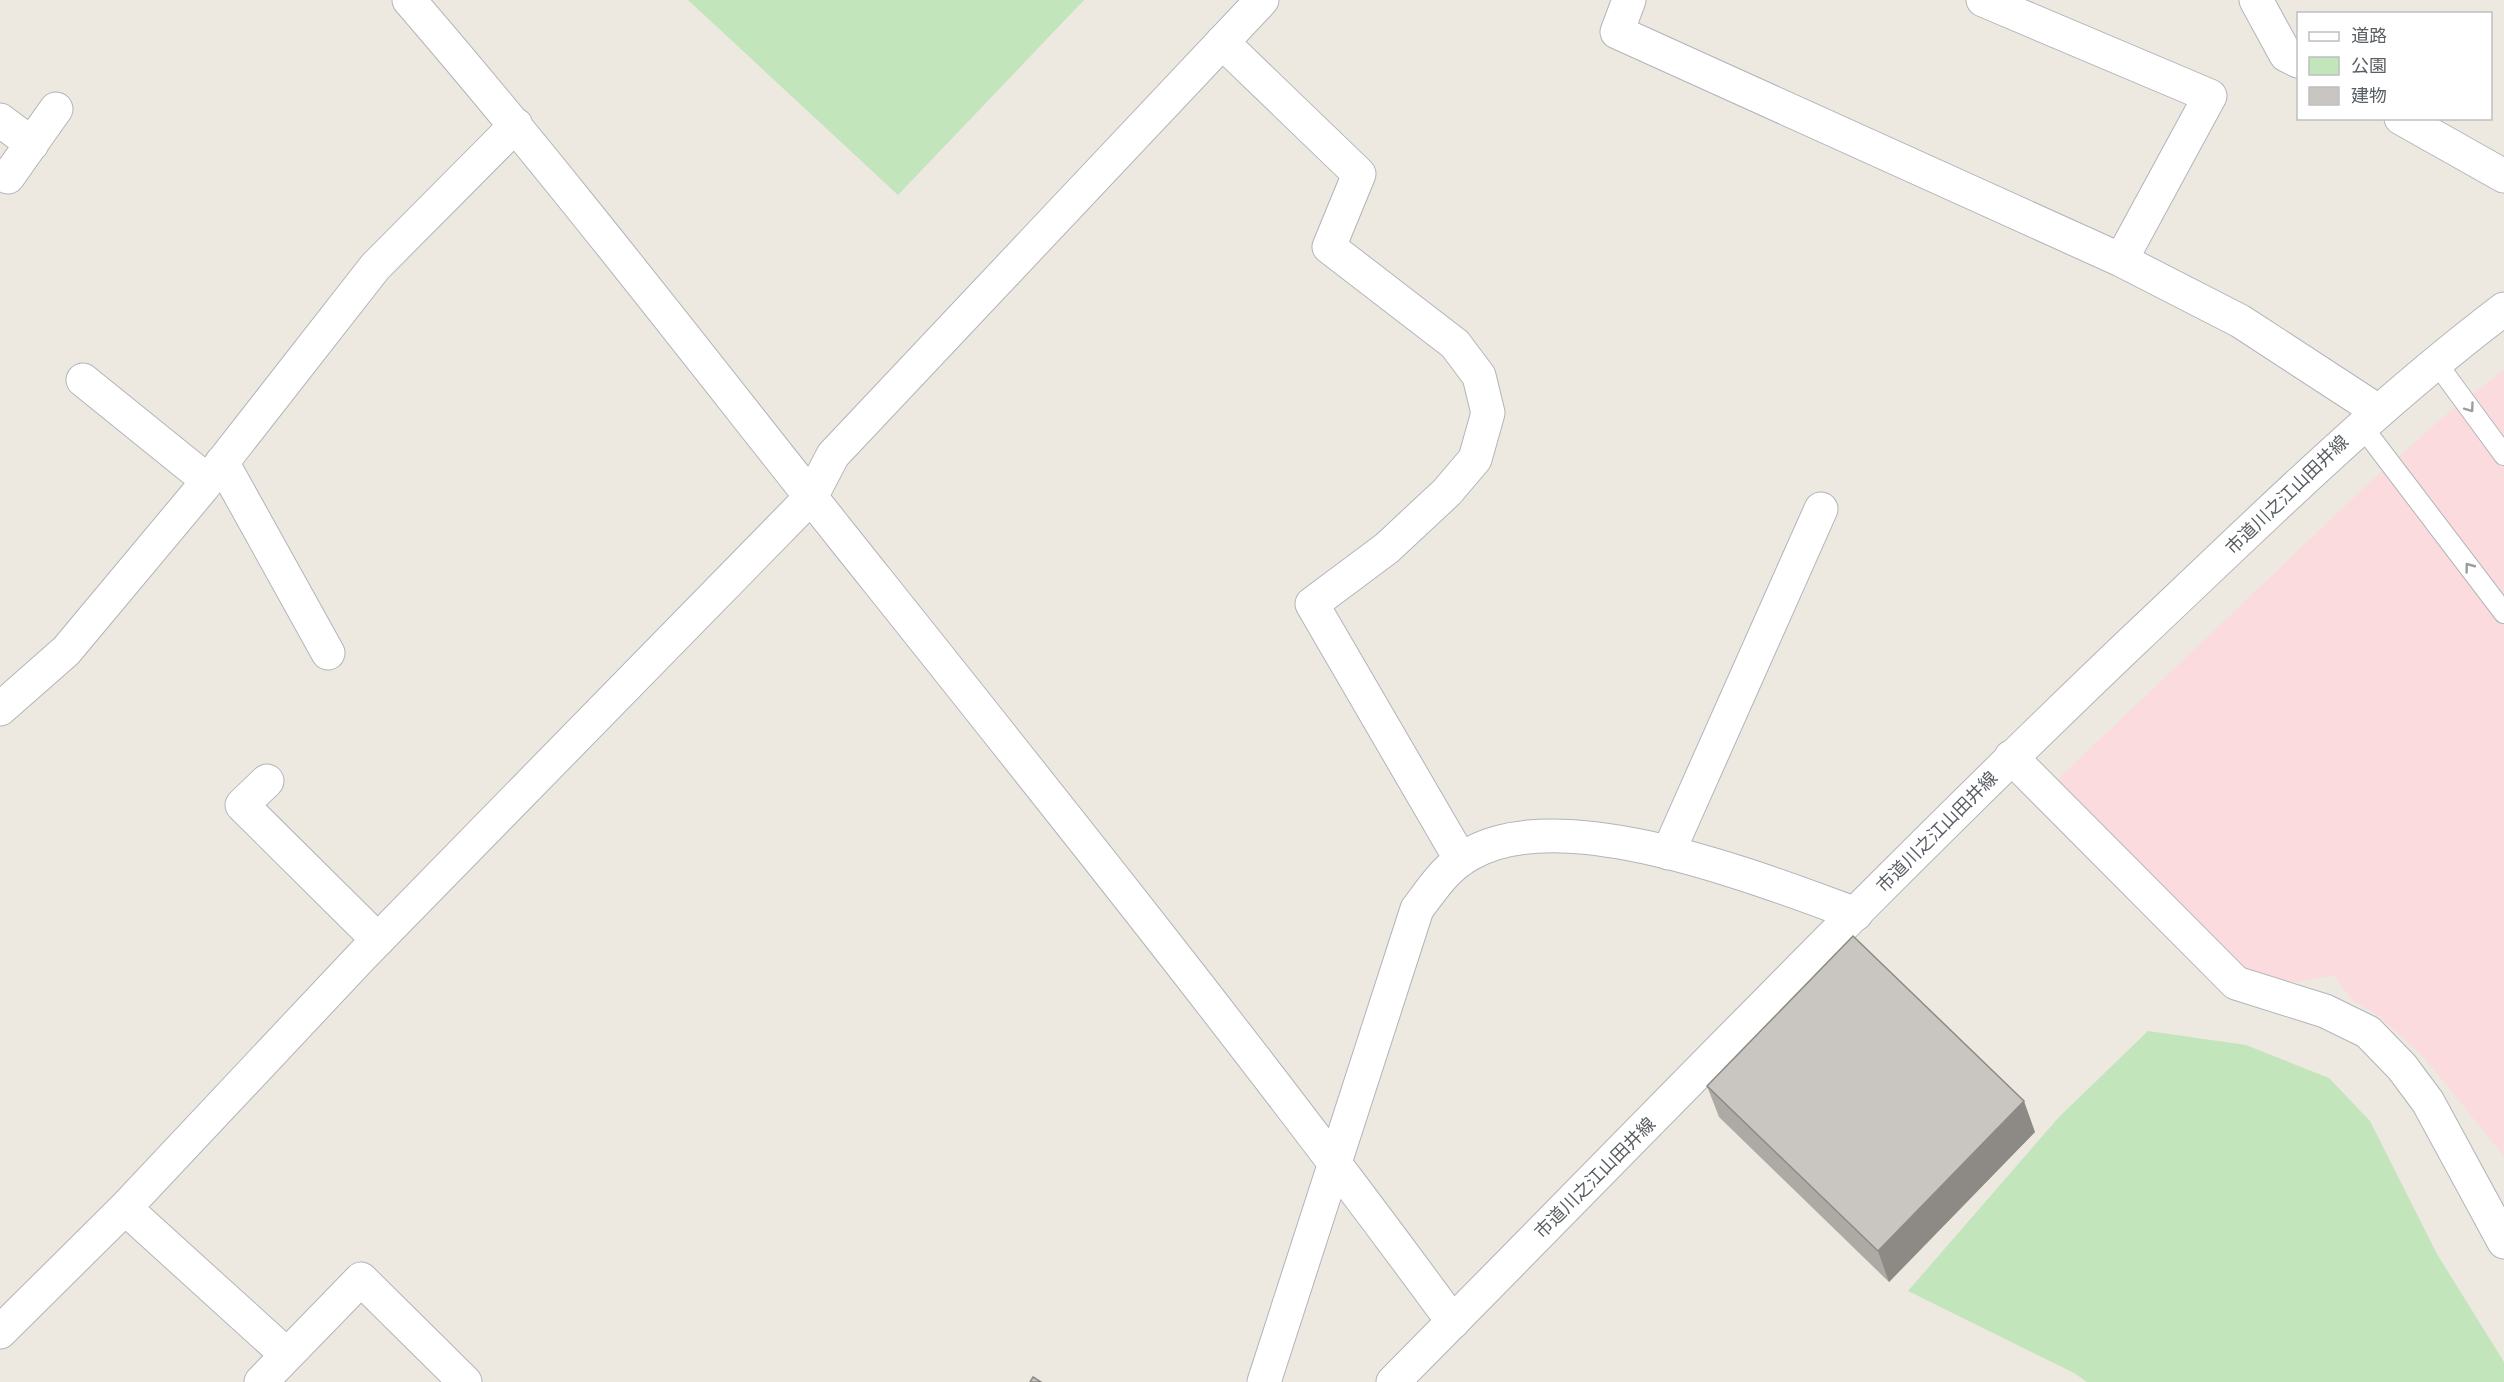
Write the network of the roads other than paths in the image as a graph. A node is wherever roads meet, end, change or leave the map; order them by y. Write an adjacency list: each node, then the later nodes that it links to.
1 (409, 0): 11 (street)
2 (1262, 0): 6 (street)
3 (1629, 0): 15 (street)
4 (1983, 0): 15 (street)
5 (2256, 0): 7 (street)
6 (1222, 42): 22 (street); 30 (street)
7 (2297, 61)
8 (56, 109): 12 (street)
9 (0, 120): 12 (street)
10 (2405, 120): 13 (street)
11 (516, 124): 21 (street); 22 (street)
12 (32, 144): 14 (street)
13 (2504, 176)
14 (8, 177)
15 (2121, 260): 19 (street)
16 (2504, 309): 17 (street, 市道川之江山田井線)
17 (2435, 361): 19 (street, 市道川之江山田井線); 20 (lane, one-way to 20)
18 (83, 380): 21 (street)
19 (2369, 418): 24 (lane, one-way to 19); 27 (street, 市道川之江山田井線)
20 (2504, 455)
21 (215, 472): 25 (street); 26 (street)
22 (811, 496): 32 (street); 33 (street)
23 (1821, 509): 29 (street)
24 (2503, 610)
25 (328, 653)
26 (0, 709)
27 (2011, 757): 31 (street, 市道川之江山田井線); 35 (street)
28 (267, 781): 32 (street)
29 (1668, 853): 30 (street); 31 (street)
30 (1461, 860): 33 (street)
31 (1856, 914): 36 (street, 市道川之江山田井線)
32 (378, 940): 34 (street)
33 (1335, 1162): 36 (street); 41 (street)
34 (125, 1208): 37 (street); 38 (street)
35 (2504, 1242)
36 (1453, 1322): 42 (street, 市道川之江山田井線)
37 (0, 1332)
38 (287, 1355): 39 (street); 40 (street)
39 (261, 1382)
40 (465, 1382)
41 (1264, 1382)
42 (1393, 1382)

